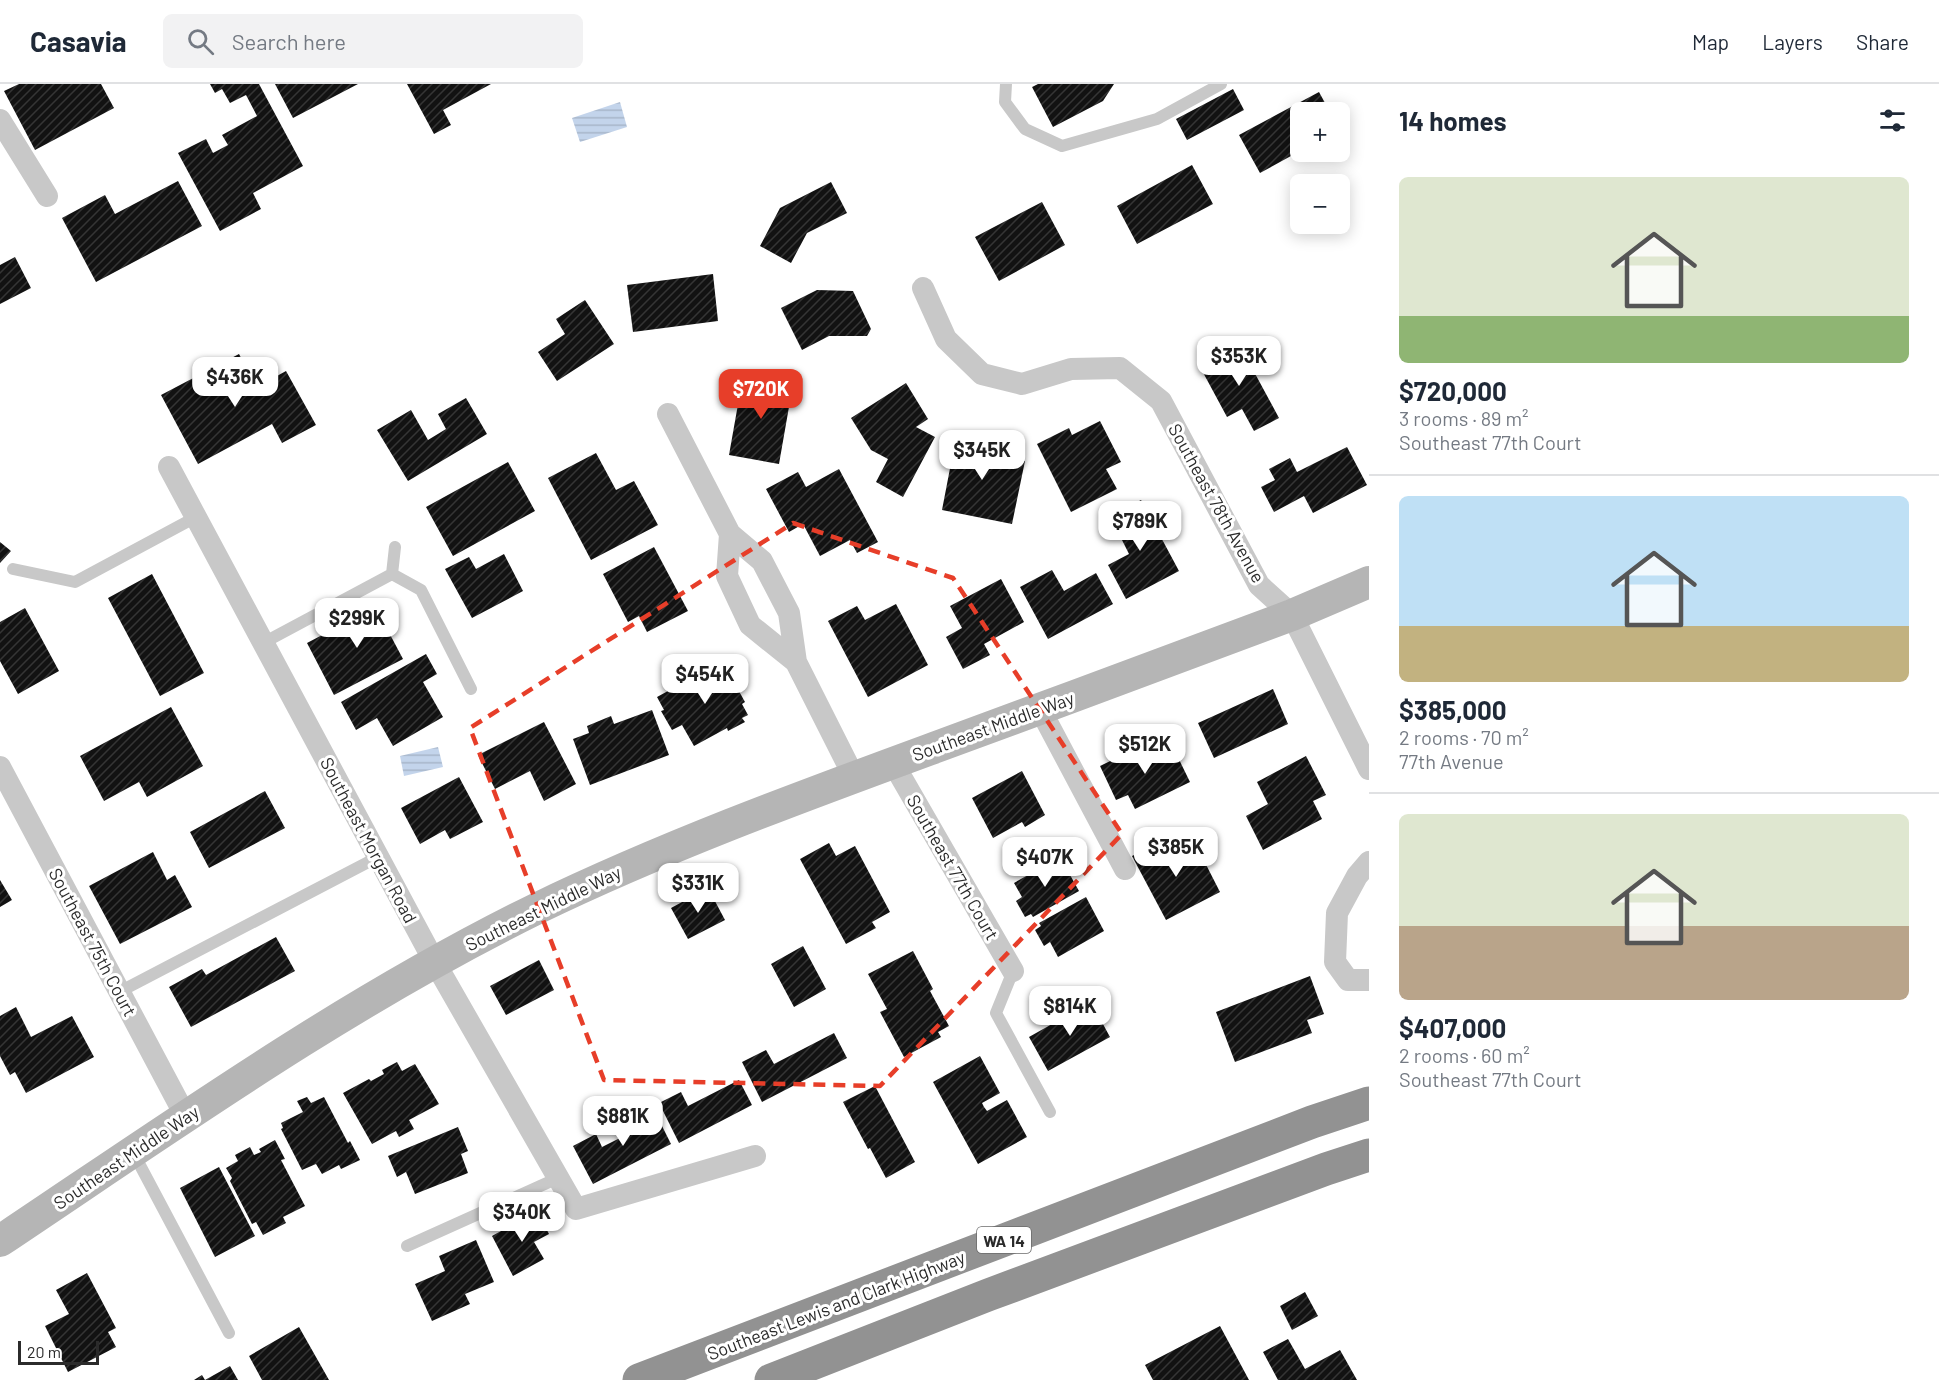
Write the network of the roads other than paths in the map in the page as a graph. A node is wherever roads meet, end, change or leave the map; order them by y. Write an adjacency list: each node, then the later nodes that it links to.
1 (1006, 84): 2 (lane)
2 (1221, 84)
3 (0, 120): 4 (street)
4 (47, 196)
5 (923, 288): 14 (street, Southeast 78th Avenue)
6 (668, 414): 9 (street)
7 (169, 467): 8 (street, Southeast Morgan Road)
8 (196, 517): 11 (lane); 15 (street, Southeast Morgan Road)
9 (730, 534): 16 (street); 16 (street)
10 (395, 547): 12 (lane)
11 (13, 569)
12 (393, 574): 15 (lane); 17 (lane)
13 (1369, 582): 14 (street, Southeast Middle Way)
14 (1292, 615): 18 (street, Southeast Middle Way); 21 (street, Southeast 78th Avenue)
15 (263, 643): 23 (street, Southeast Morgan Road)
16 (796, 662): 22 (street)
17 (471, 689)
18 (1040, 709): 19 (street, Southeast Middle Way); 25 (street)
19 (893, 763): 22 (street, Southeast Middle Way); 27 (street, Southeast 77th Court)
20 (0, 767): 29 (street, Southeast 75th Court)
21 (1369, 769)
22 (854, 777): 26 (street, Southeast Middle Way)
23 (378, 856): 26 (street, Southeast Morgan Road); 29 (lane)
24 (1369, 862): 28 (street)
25 (1125, 869)
26 (434, 961): 32 (street, Southeast Middle Way); 36 (street, Southeast Morgan Road)
27 (1013, 971): 31 (lane)
28 (1369, 980)
29 (119, 992): 32 (street, Southeast 75th Court)
30 (1369, 1103): 40 (highway, Southeast Lewis and Clark Highway / WA 14)
31 (1050, 1112)
32 (186, 1117): 33 (street, Southeast Middle Way)
33 (134, 1152): 37 (street, Southeast Middle Way); 39 (lane)
34 (1369, 1155): 41 (highway, WA 14)
35 (755, 1156): 36 (street, Southeast Morgan Road)
36 (558, 1178): 38 (lane)
37 (0, 1241)
38 (407, 1246)
39 (230, 1333)
40 (639, 1380)
41 (771, 1380)

